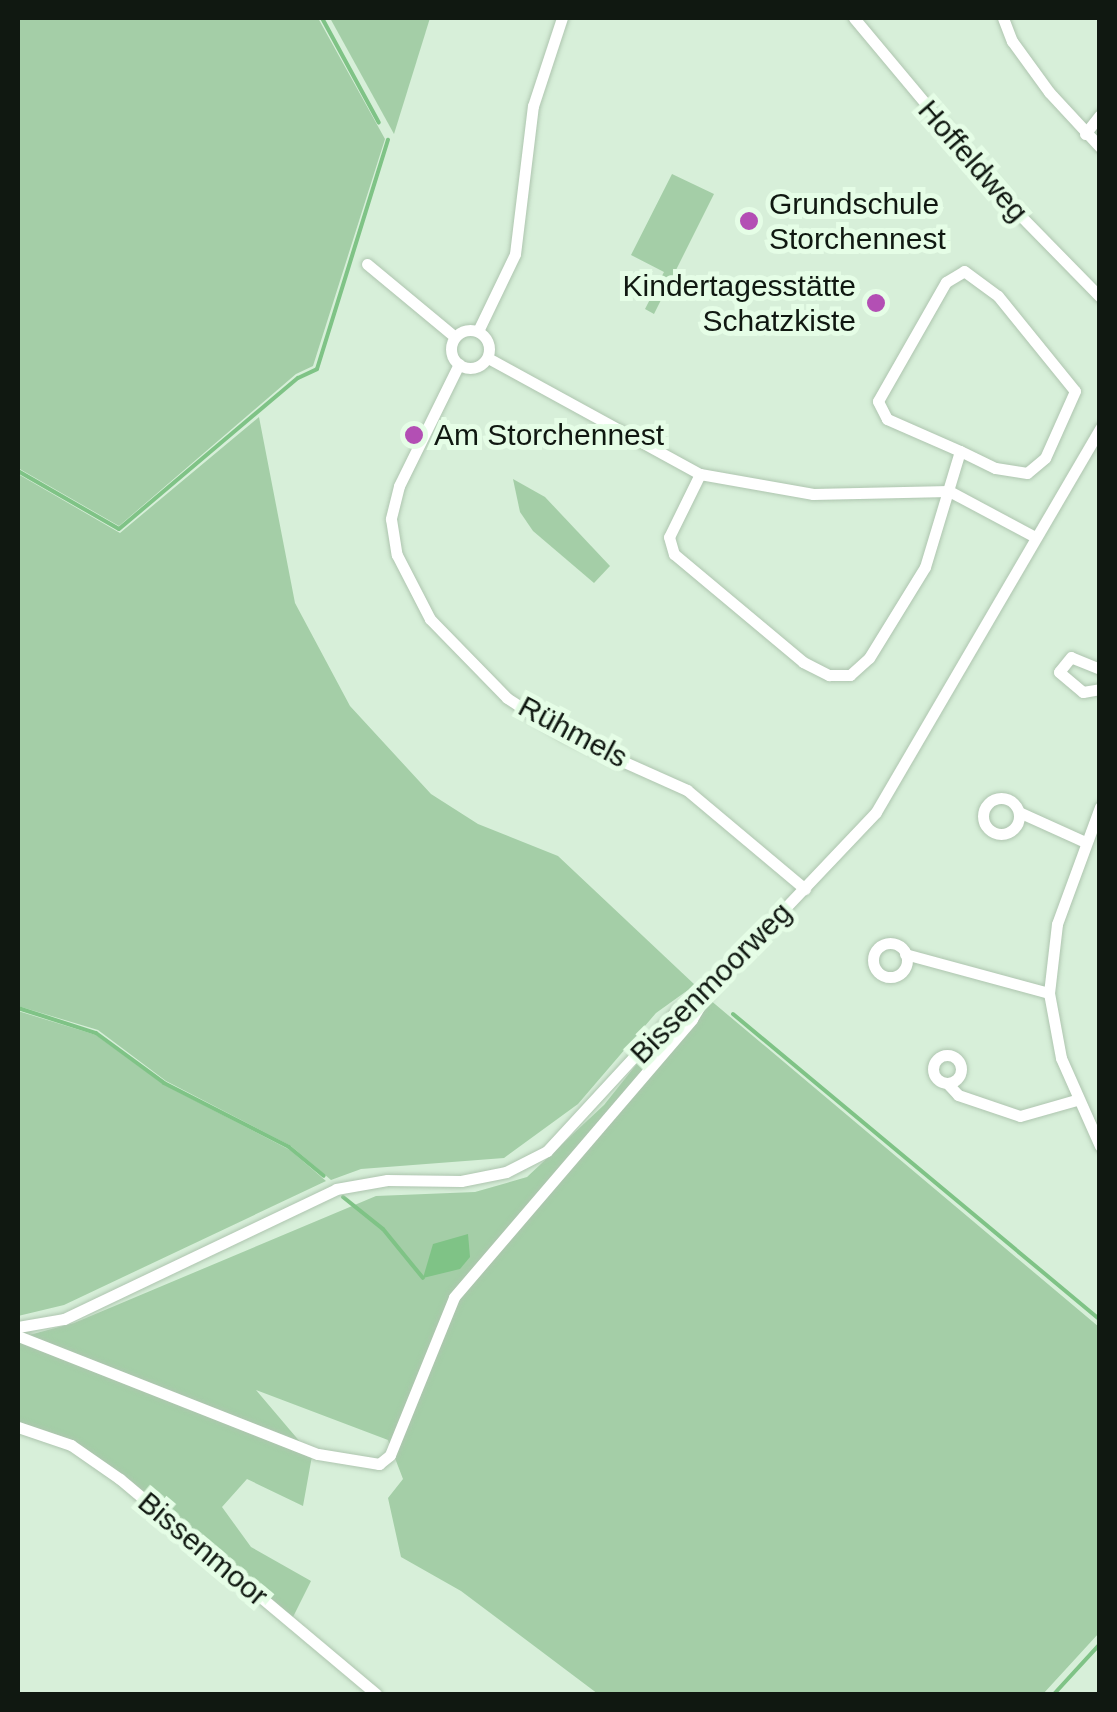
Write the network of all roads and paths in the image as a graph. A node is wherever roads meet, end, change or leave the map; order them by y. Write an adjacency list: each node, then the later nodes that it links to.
1 (562, 18): 9 (street)
2 (854, 18): 8 (street, Hoffeldweg)
3 (1004, 18): 5 (street)
4 (1100, 115): 5 (street)
5 (1085, 134): 6 (street)
6 (1100, 147)
7 (367, 264): 10 (street)
8 (1100, 296)
9 (478, 331): 10 (street); 11 (street)
10 (455, 337): 12 (street)
11 (488, 358): 12 (street); 15 (street)
12 (459, 364): 23 (street, Rühmels)
13 (1100, 428): 17 (street, Bissenmoorweg)
14 (960, 451): 14 (street); 16 (street)
15 (700, 474): 16 (street); 16 (street)
16 (949, 492): 17 (street)
17 (1034, 537): 23 (street, Bissenmoorweg)
18 (1100, 669): 19 (street)
19 (1100, 689)
20 (1100, 807): 22 (street)
21 (1021, 813): 22 (street)
22 (1083, 840): 26 (street)
23 (806, 889): 25 (street, Bissenmoorweg)
24 (906, 954): 26 (street)
25 (712, 985): 30 (street, Bissenmoorweg); 31 (street)
26 (1050, 993): 28 (street)
27 (947, 1084): 28 (street)
28 (1076, 1100): 29 (street)
29 (1100, 1146)
30 (18, 1327)
31 (18, 1336)
32 (18, 1427): 33 (street, Bissenmoor)
33 (376, 1694)

